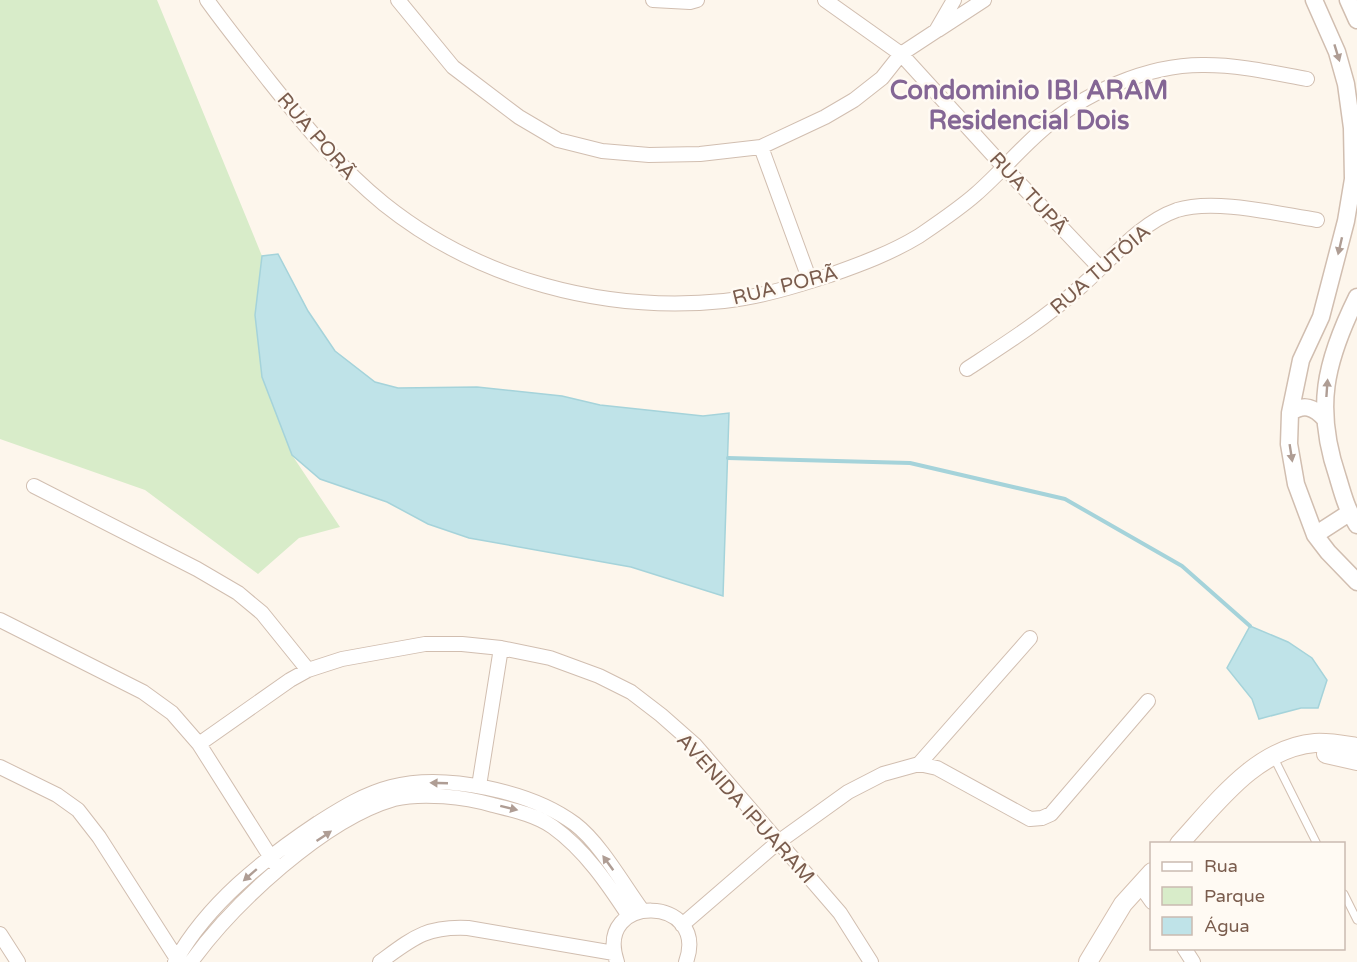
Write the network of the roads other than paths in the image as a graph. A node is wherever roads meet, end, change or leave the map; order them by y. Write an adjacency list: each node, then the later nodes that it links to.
1 (207, 0): 19 (street, RUA PORÃ)
2 (398, 0): 15 (street)
3 (653, 0): 4 (street)
4 (697, 0)
5 (825, 0): 12 (street, RUA TUPÃ)
6 (954, 0): 11 (street)
7 (984, 0): 11 (street)
8 (1348, 0): 10 (street)
9 (1318, 4): 14 (street, one-way to 14)
10 (1357, 20)
11 (936, 31): 12 (street)
12 (901, 54): 15 (street); 16 (street, RUA TUPÃ)
13 (1308, 79): 16 (street, RUA PORÃ)
14 (1354, 129): 22 (street, one-way to 22)
15 (761, 147): 19 (street)
16 (1004, 167): 18 (street, RUA TUPÃ); 19 (street, RUA PORÃ)
17 (1317, 220): 18 (street, RUA TUTÓIA)
18 (1099, 267): 21 (street, RUA TUTÓIA)
19 (810, 281)
20 (1357, 297): 23 (street, one-way to 20)
21 (967, 369)
22 (1290, 413): 23 (street); 26 (street, one-way to 26)
23 (1324, 418): 25 (street)
24 (34, 486): 31 (street)
25 (1353, 519): 26 (street)
26 (1315, 535): 27 (street)
27 (1357, 582)
28 (0, 620): 33 (street)
29 (1030, 638): 37 (street)
30 (501, 648): 31 (street, AVENIDA IPUARAM); 39 (street); 42 (street, AVENIDA IPUARAM)
31 (308, 670): 33 (street, AVENIDA IPUARAM)
32 (1148, 701): 37 (street)
33 (199, 744): 43 (street)
34 (1357, 747): 35 (main road)
35 (1279, 753): 36 (main road); 40 (main road); 41 (lane)
36 (1357, 761)
37 (919, 764): 42 (street)
38 (0, 767): 53 (street)
39 (479, 786): 43 (street, one-way to 43); 48 (street, one-way to 39)
40 (1180, 842)
41 (1317, 842)
42 (777, 843): 50 (street); 58 (street, AVENIDA IPUARAM)
43 (270, 857): 44 (street); 53 (street, one-way to 53)
44 (278, 870): 48 (street, one-way to 48); 56 (street)
45 (1146, 879): 46 (street); 59 (main road)
46 (1150, 894)
47 (1345, 896): 49 (lane)
48 (635, 913): 50 (street); 52 (street)
49 (1357, 920)
50 (682, 925): 54 (street)
51 (0, 934): 55 (street)
52 (615, 958): 57 (street)
53 (177, 961)
54 (688, 961)
55 (18, 962)
56 (191, 962)
57 (380, 962)
58 (871, 962)
59 (1088, 962)

